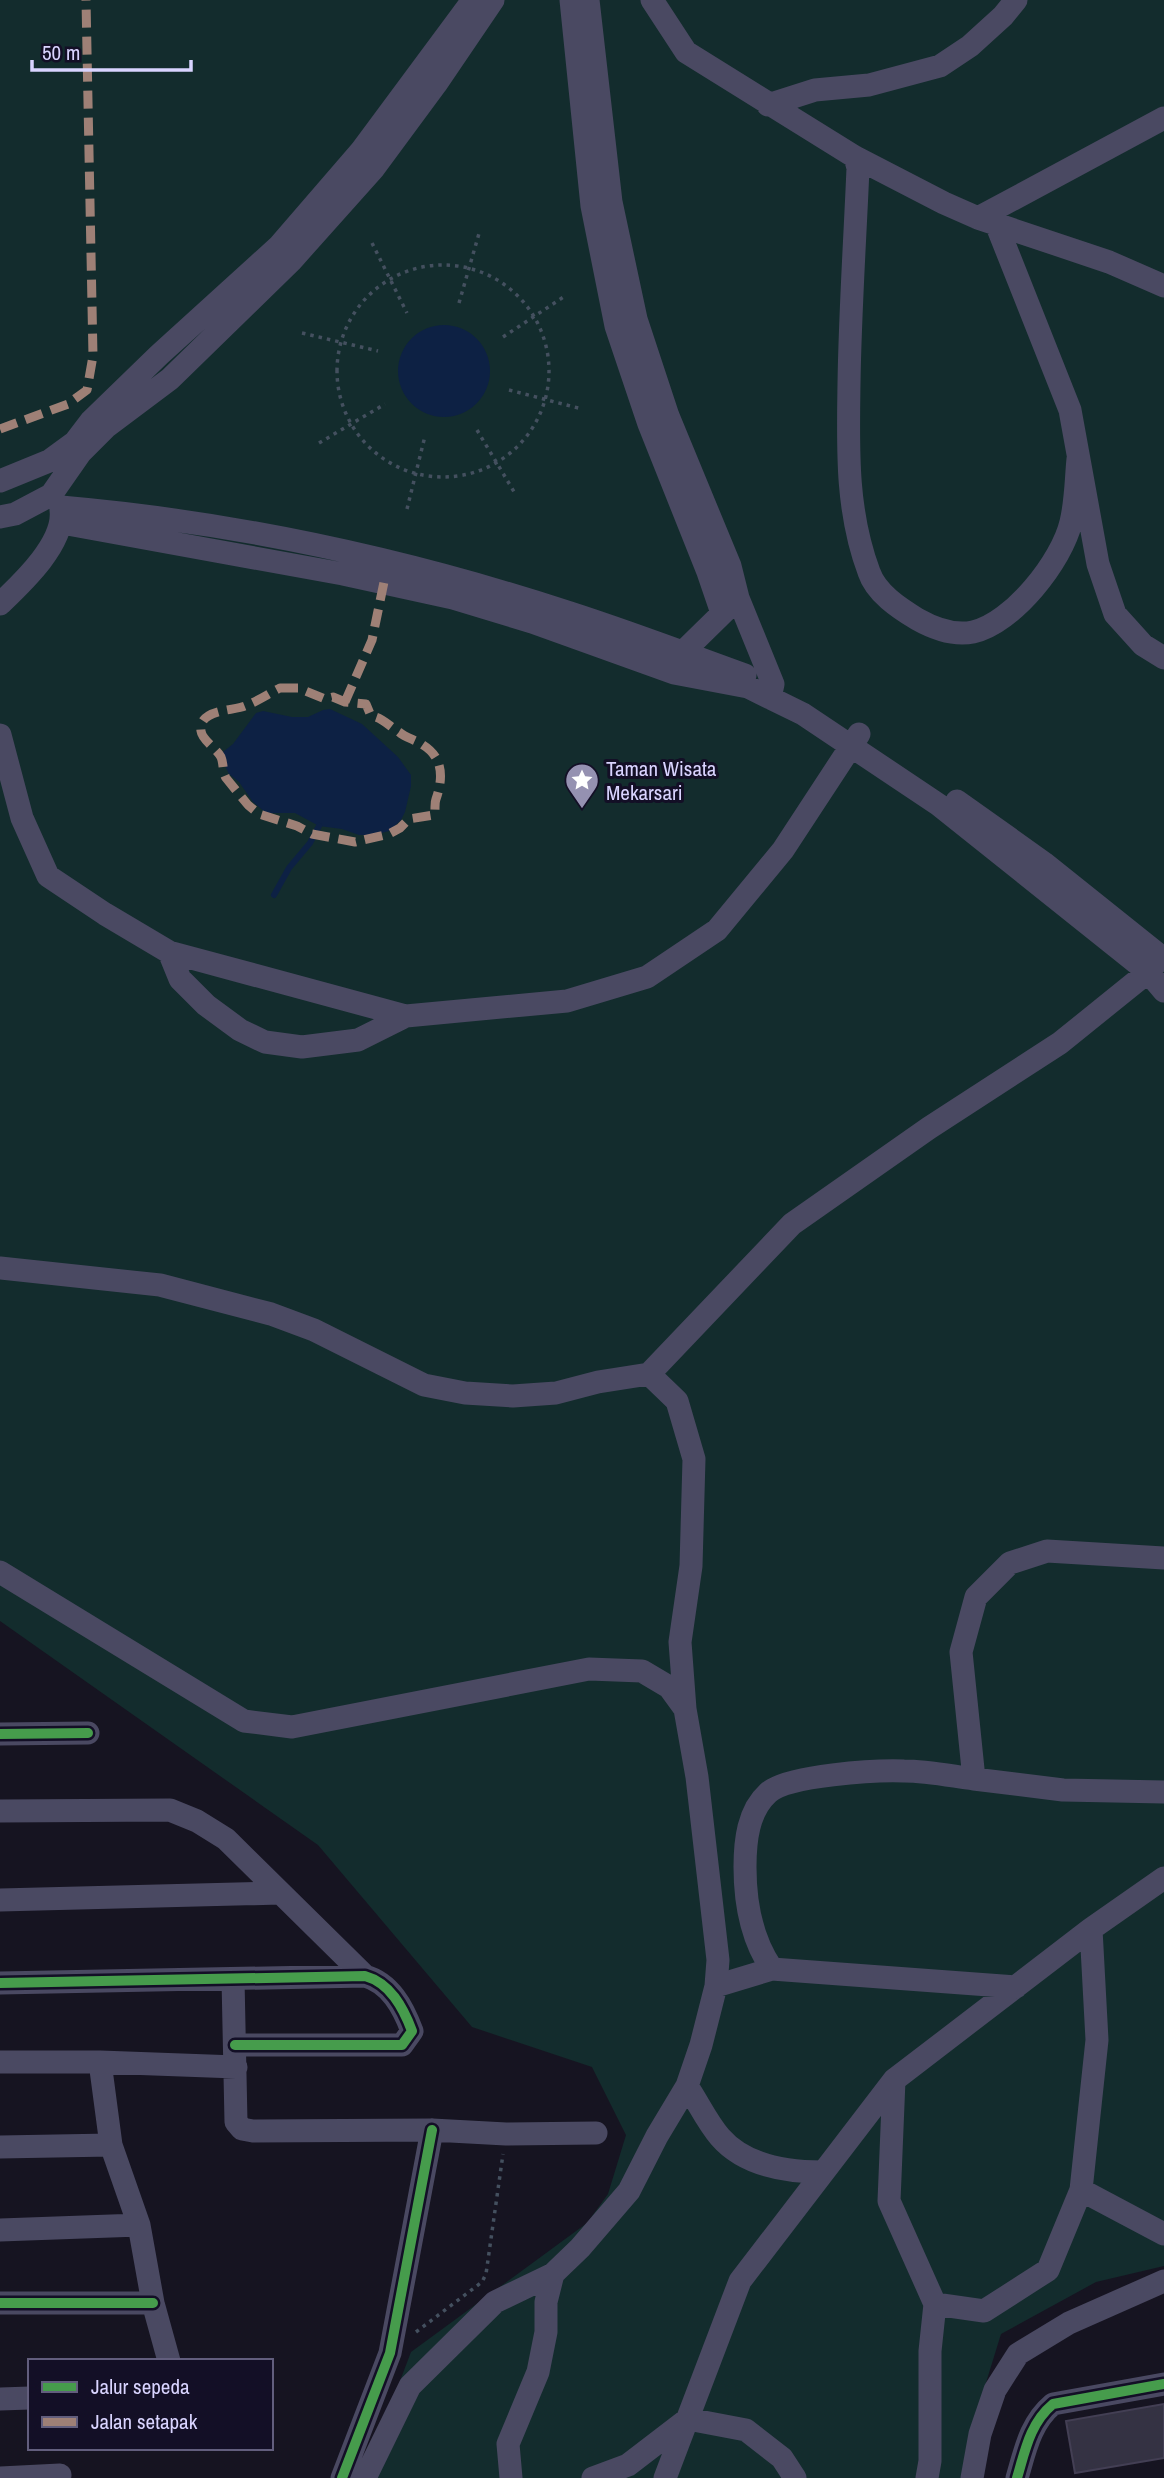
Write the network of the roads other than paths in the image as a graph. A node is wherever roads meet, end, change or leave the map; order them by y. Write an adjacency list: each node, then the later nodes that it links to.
1 (473, 0): 13 (street)
2 (493, 0): 14 (street)
3 (571, 0): 17 (street)
4 (588, 0): 17 (street)
5 (652, 0): 7 (street)
6 (1016, 0): 7 (street)
7 (768, 105): 9 (street)
8 (1164, 118): 10 (street)
9 (855, 157): 10 (street); 12 (street)
10 (987, 222): 11 (street); 12 (street)
11 (1164, 286)
12 (1078, 458): 18 (street)
13 (3, 478): 14 (street)
14 (58, 508): 15 (street); 16 (street); 19 (street)
15 (0, 517)
16 (0, 604)
17 (730, 606): 19 (street); 20 (street)
18 (1164, 658)
19 (678, 663): 20 (street)
20 (772, 691): 22 (street)
21 (0, 735): 23 (street)
22 (855, 740): 24 (street); 26 (street)
23 (169, 951): 26 (street); 26 (street)
24 (1158, 963): 25 (street); 28 (street)
25 (1164, 991)
26 (406, 1016)
27 (0, 1268): 28 (street)
28 (649, 1374): 31 (street)
29 (1164, 1559): 34 (street)
30 (0, 1572): 31 (street)
31 (685, 1709): 45 (street)
32 (88, 1733): 33 (street)
33 (0, 1734)
34 (974, 1779): 35 (street); 41 (street)
35 (1164, 1792)
36 (0, 1811): 38 (street)
37 (1164, 1878): 40 (street)
38 (280, 1893): 39 (street); 42 (street)
39 (0, 1900)
40 (1091, 1929): 46 (street); 57 (street)
41 (772, 1969): 45 (street); 46 (street)
42 (365, 1976): 43 (street); 47 (street)
43 (233, 1979): 44 (street); 47 (street)
44 (0, 1983)
45 (716, 1986): 51 (street)
46 (1016, 1987): 50 (street)
47 (235, 2056): 49 (street); 52 (street)
48 (0, 2062): 49 (street)
49 (100, 2062): 54 (street)
50 (894, 2080): 56 (street); 65 (street)
51 (687, 2086): 56 (street); 61 (street)
52 (432, 2130): 53 (street); 74 (street)
53 (596, 2133)
54 (111, 2145): 55 (street); 58 (street)
55 (0, 2147)
56 (821, 2172): 70 (street)
57 (1081, 2190): 60 (street); 65 (street)
58 (139, 2225): 59 (street); 64 (street)
59 (0, 2230)
60 (1164, 2234)
61 (553, 2274): 75 (street); 76 (street)
62 (1164, 2281): 81 (street)
63 (0, 2303): 64 (street)
64 (153, 2303): 66 (street)
65 (935, 2304): 80 (street)
66 (168, 2359)
67 (1164, 2384): 82 (street)
68 (0, 2399): 69 (street)
69 (28, 2399)
70 (688, 2419): 77 (street); 78 (street); 79 (street)
71 (60, 2475): 73 (street)
72 (0, 2478): 73 (street)
73 (12, 2478)
74 (342, 2478)
75 (365, 2478)
76 (511, 2478)
77 (593, 2478)
78 (665, 2478)
79 (794, 2478)
80 (927, 2478)
81 (972, 2478)
82 (1017, 2478)

